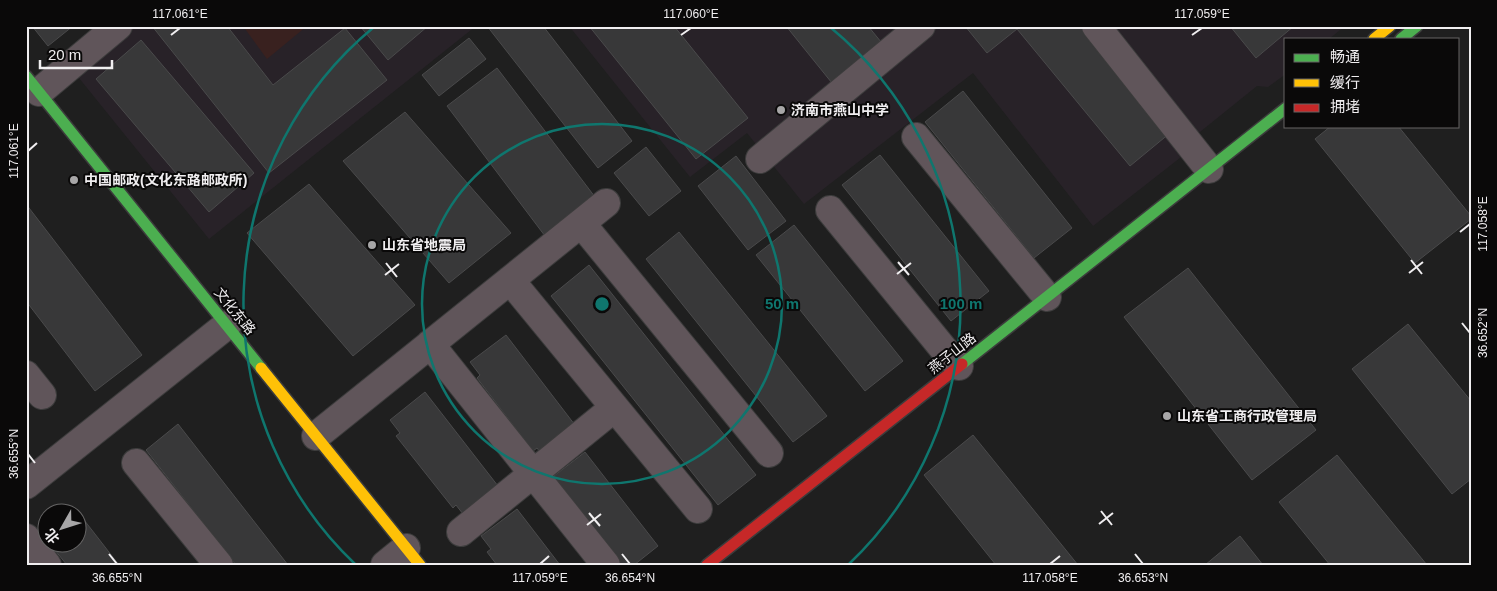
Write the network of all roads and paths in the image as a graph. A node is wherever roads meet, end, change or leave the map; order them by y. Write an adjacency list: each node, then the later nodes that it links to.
1 (118, 26): 8 (street)
2 (921, 26): 11 (street)
3 (1096, 26): 12 (street)
4 (1390, 26): 6 (street)
5 (1417, 26): 7 (street)
6 (1375, 38)
7 (1402, 38)
8 (32, 84): 18 (street, 文化东路)
9 (1284, 110): 12 (street, 燕子山路)
10 (916, 137): 17 (street)
11 (760, 159)
12 (1209, 169): 17 (street, 燕子山路)
13 (606, 203): 15 (street)
14 (830, 210): 20 (street)
15 (581, 223): 16 (street); 23 (street)
16 (510, 280): 19 (street); 21 (street)
17 (1046, 297): 20 (street, 燕子山路)
18 (227, 325): 22 (street, 文化东路); 26 (street)
19 (430, 344): 22 (street); 25 (street)
20 (959, 366): 35 (street, 燕子山路)
21 (614, 408): 25 (street); 27 (street)
22 (316, 436): 30 (street, 文化东路)
23 (769, 454)
24 (136, 463): 32 (street)
25 (534, 474): 28 (street); 34 (street)
26 (26, 485)
27 (698, 509)
28 (461, 532)
29 (26, 538): 31 (street)
30 (413, 556): 33 (street)
31 (47, 565)
32 (219, 565)
33 (385, 565)
34 (606, 565)
35 (707, 565)

